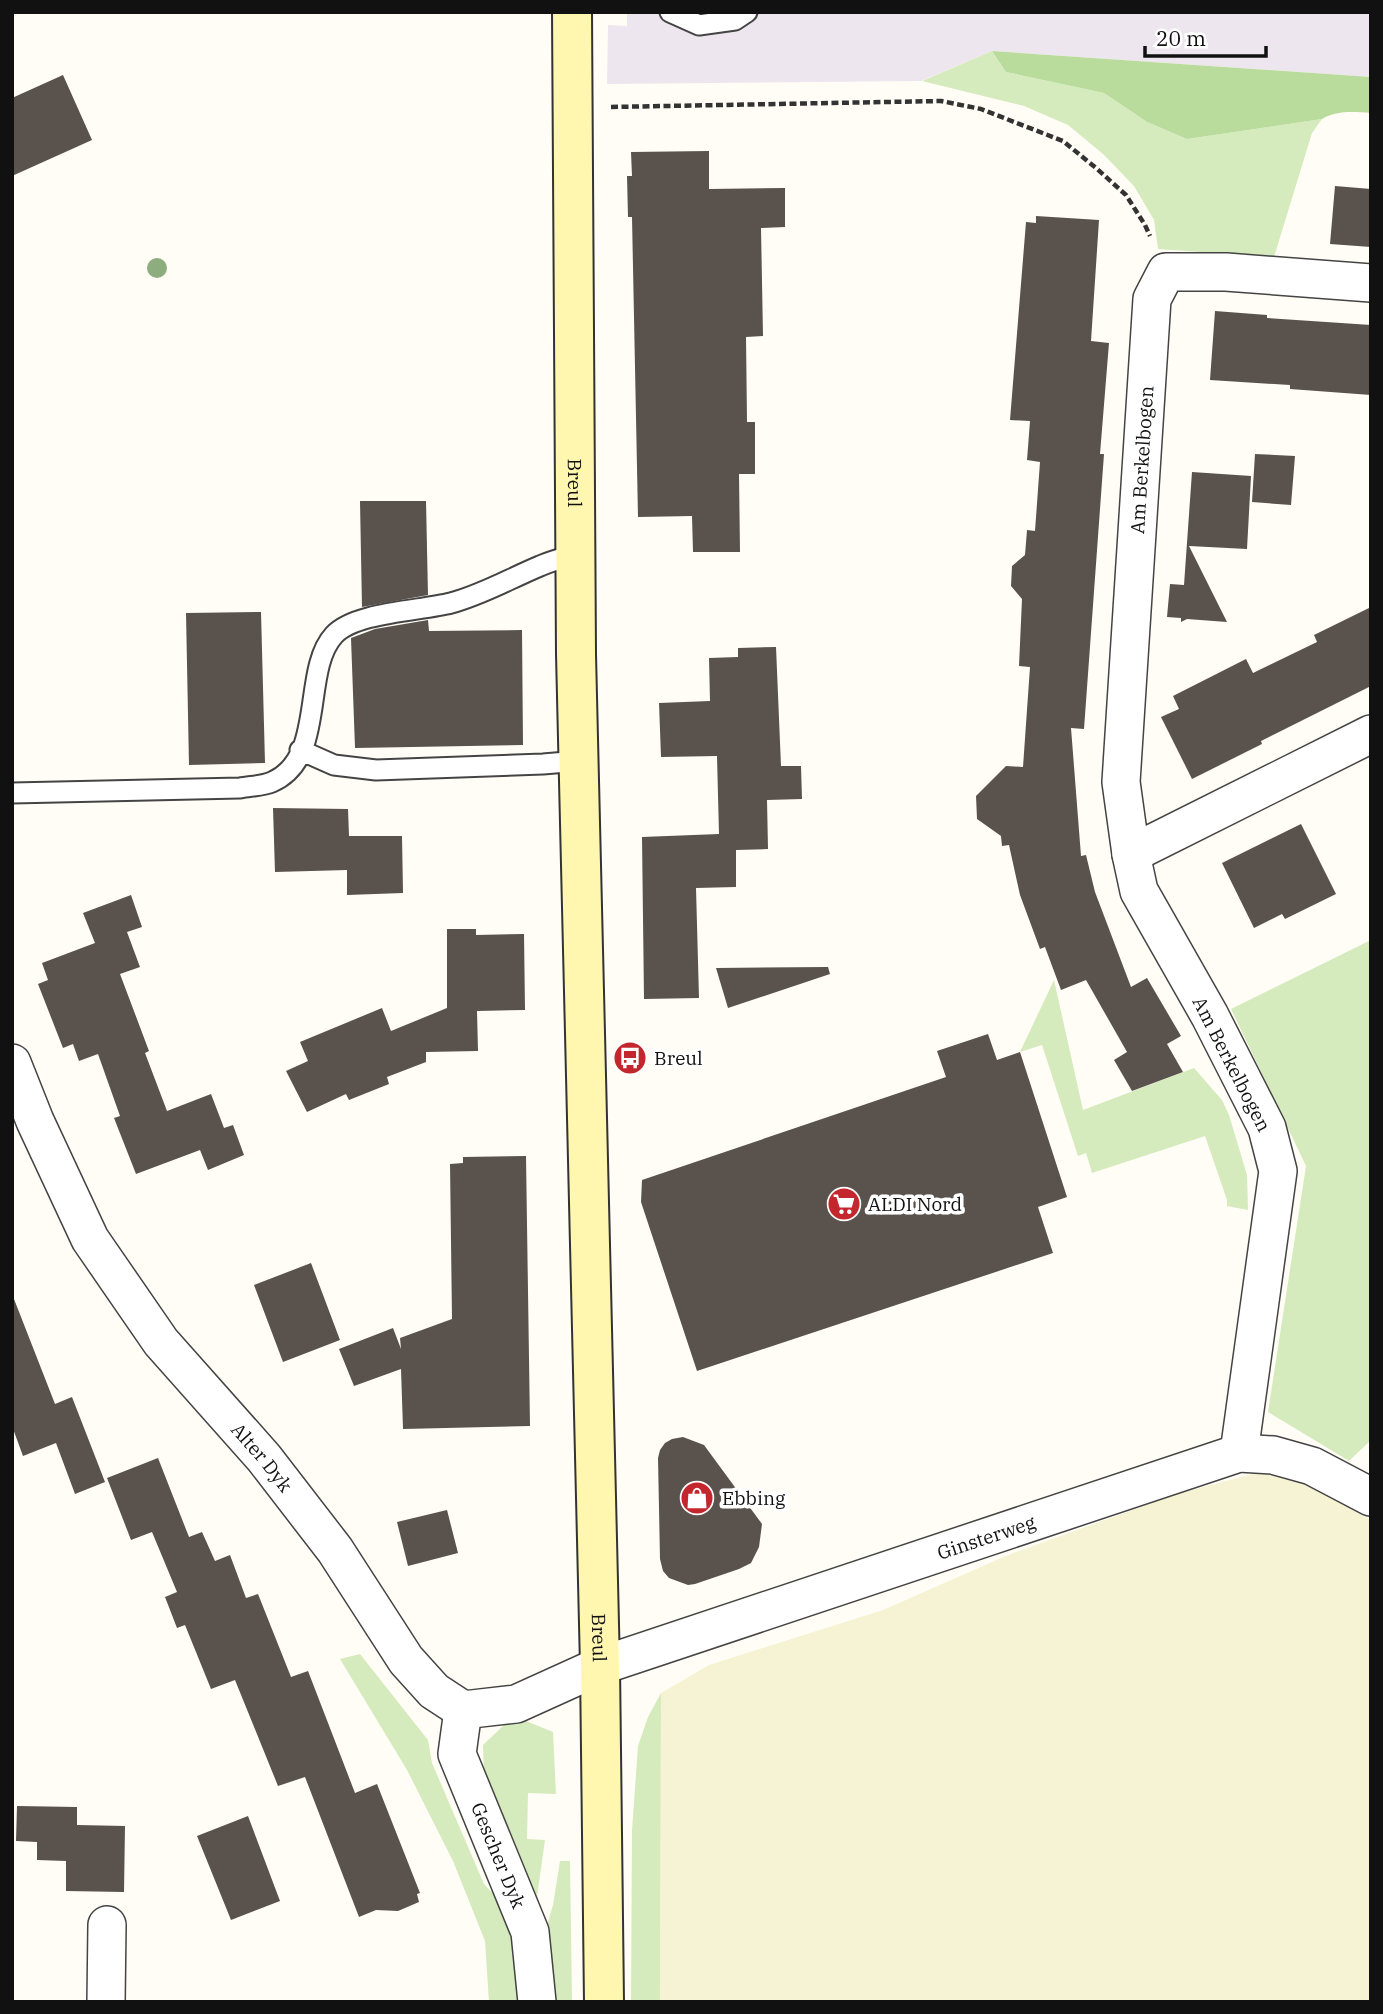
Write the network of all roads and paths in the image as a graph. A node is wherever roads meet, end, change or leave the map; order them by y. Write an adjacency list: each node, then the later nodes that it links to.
1 (572, 12): 4 (main road, Breul)
2 (670, 12): 3 (lane)
3 (747, 12)
4 (572, 108): 5 (path); 7 (main road, Breul)
5 (1166, 272): 6 (street); 12 (street, Am Berkelbogen)
6 (1371, 283)
7 (575, 554): 9 (lane); 10 (main road, Breul)
8 (1371, 734): 12 (street)
9 (300, 750): 10 (lane); 11 (lane)
10 (579, 761): 16 (main road, Breul)
11 (12, 793)
12 (1130, 855): 14 (street, Am Berkelbogen)
13 (12, 1063): 17 (street, Alter Dyk)
14 (1239, 1453): 15 (street, Ginsterweg); 16 (street, Ginsterweg)
15 (1371, 1497)
16 (600, 1666): 17 (street); 21 (main road, Breul)
17 (463, 1710): 20 (street, Gescher Dyk)
18 (107, 1925): 19 (street)
19 (106, 2002)
20 (537, 2002)
21 (604, 2002)

